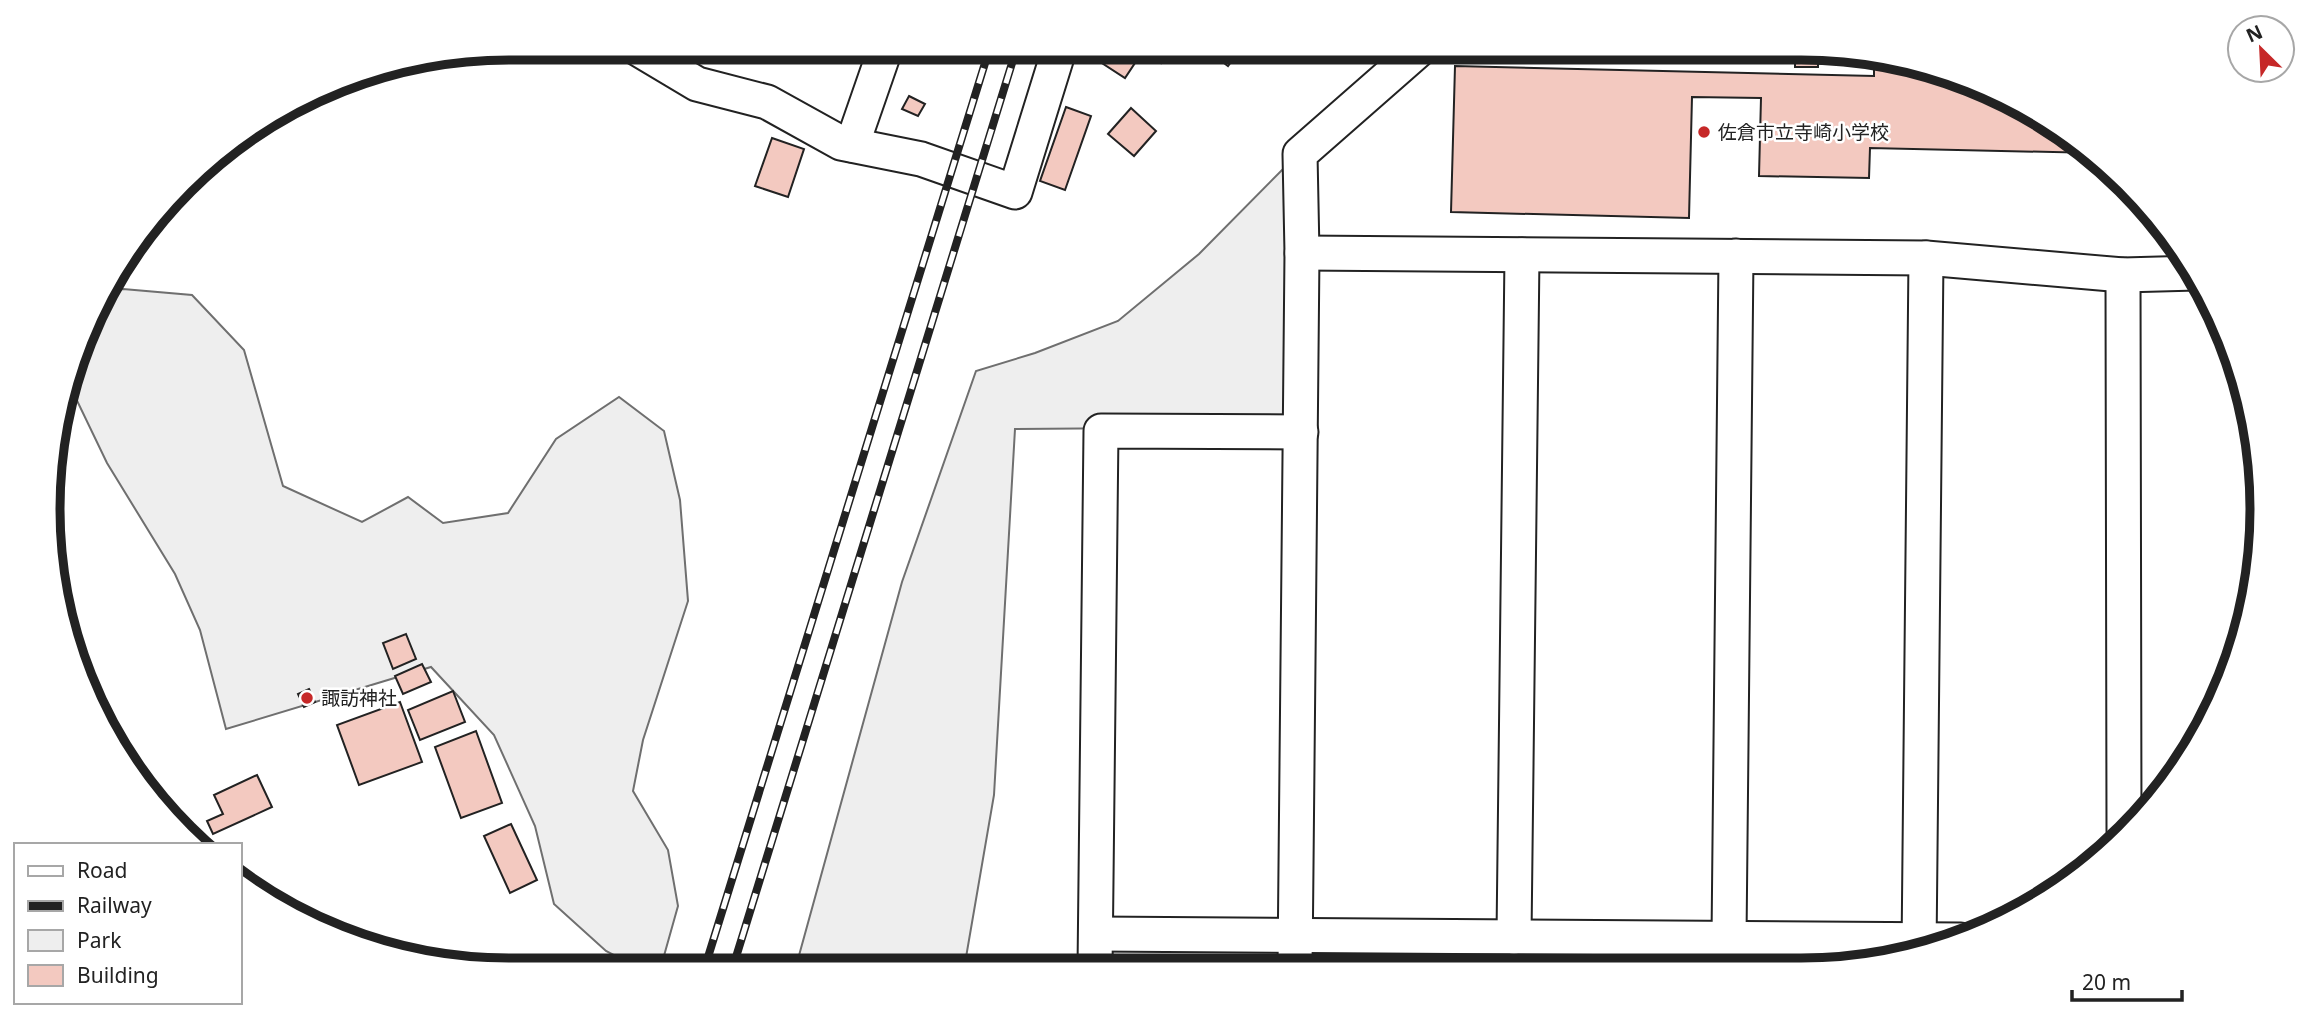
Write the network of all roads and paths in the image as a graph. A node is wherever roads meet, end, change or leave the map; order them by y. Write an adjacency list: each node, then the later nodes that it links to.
1 (657, 60): 5 (street)
2 (881, 60): 5 (street)
3 (1056, 60): 5 (street)
4 (1407, 60): 6 (street)
5 (852, 145)
6 (1302, 253): 7 (street); 12 (street)
7 (1522, 256): 8 (street); 16 (street)
8 (1736, 256): 9 (street); 17 (street)
9 (1926, 258): 11 (street); 18 (street)
10 (2184, 274): 11 (street)
11 (2123, 275): 13 (street)
12 (1301, 432): 14 (street); 15 (street)
13 (2124, 822)
14 (1096, 934): 15 (street); 20 (street)
15 (1295, 936): 16 (street); 21 (street)
16 (1514, 937): 17 (street)
17 (1729, 939): 19 (street)
18 (1919, 942)
19 (1910, 945)
20 (1096, 958)
21 (1295, 958)

